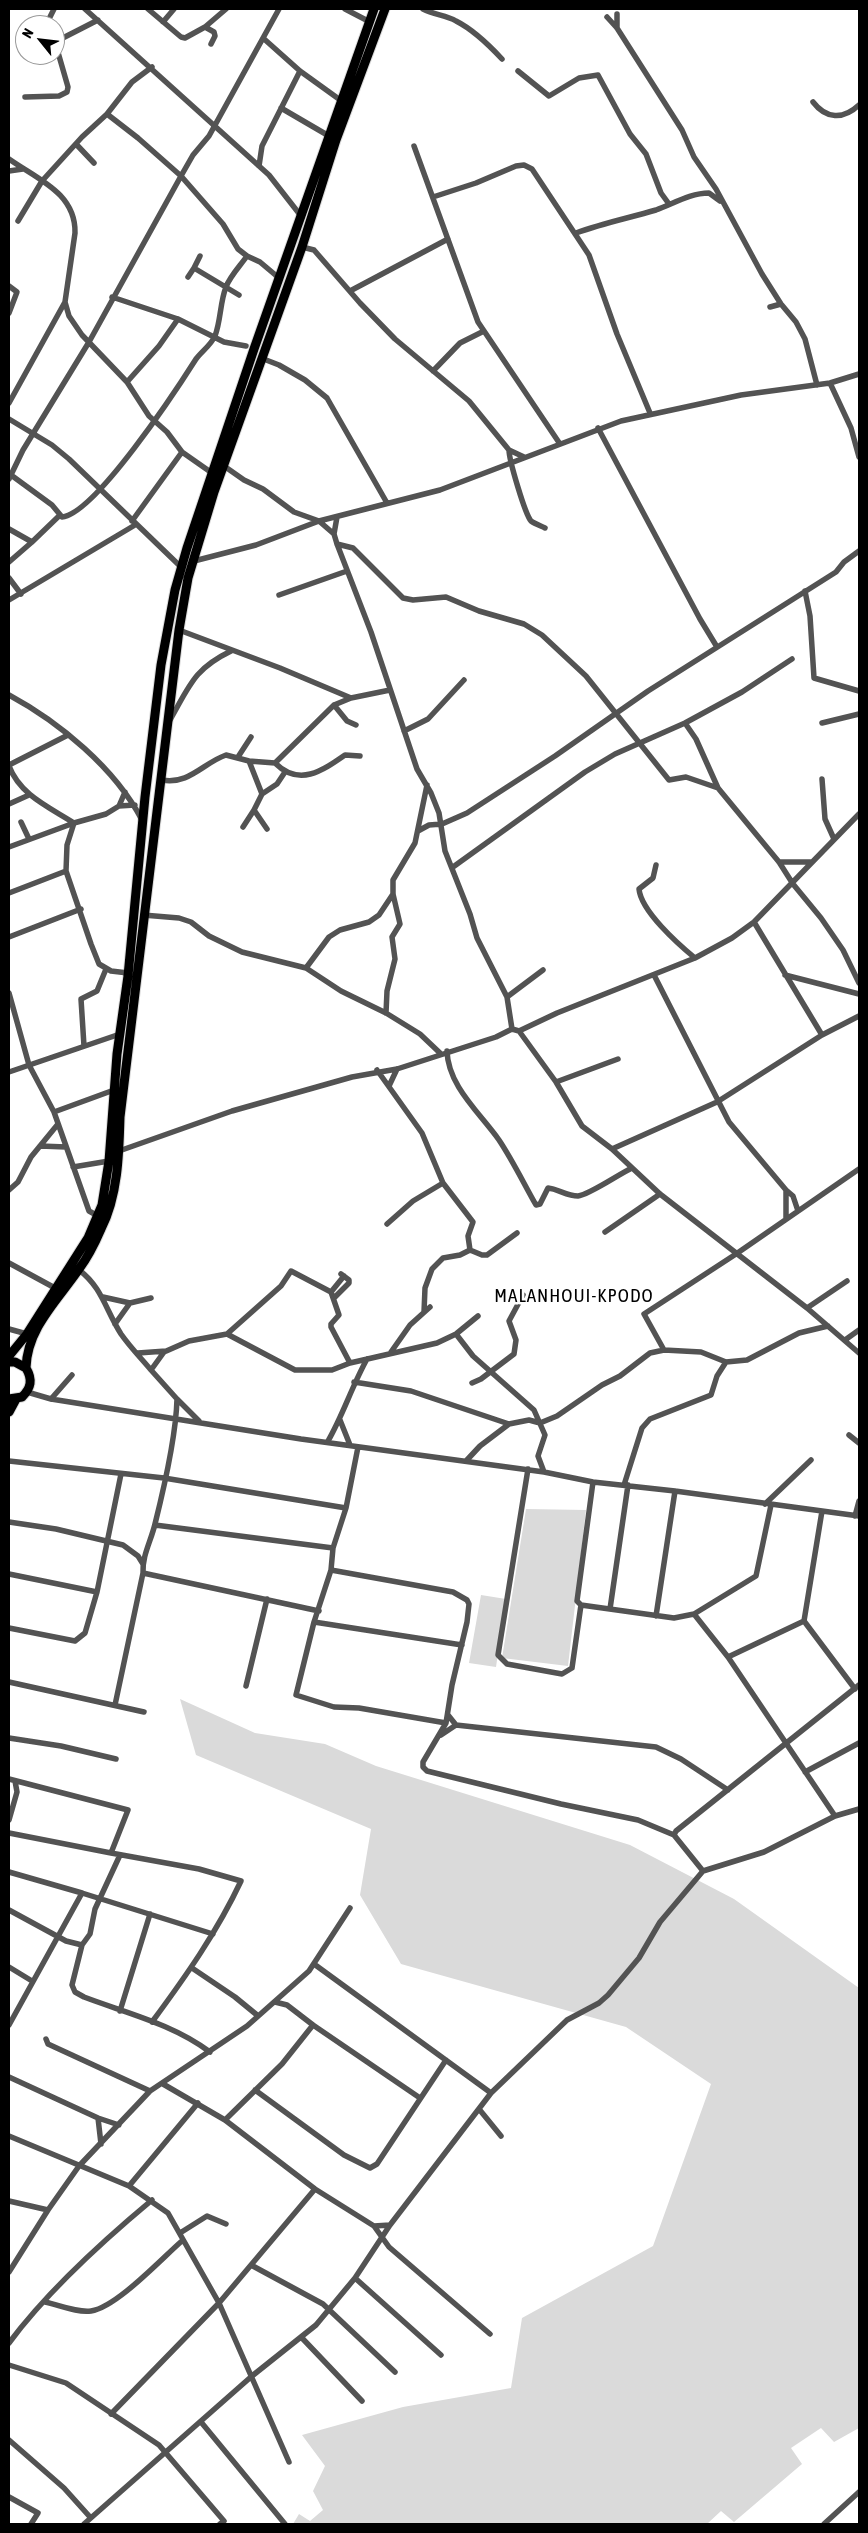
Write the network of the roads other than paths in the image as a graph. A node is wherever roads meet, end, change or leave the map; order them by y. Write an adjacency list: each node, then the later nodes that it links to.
1 (85, 9): 12 (street)
2 (148, 9): 13 (street)
3 (174, 9): 13 (street)
4 (226, 9): 15 (street)
5 (279, 9): 18 (street)
6 (345, 9): 14 (street)
7 (374, 9): 14 (main road)
8 (385, 9): 49 (main road)
9 (423, 9): 20 (street)
10 (617, 14): 16 (street)
11 (607, 17): 16 (street)
12 (98, 20): 17 (street); 22 (street)
13 (163, 22): 15 (street)
14 (370, 22): 26 (main road)
15 (205, 27): 19 (street)
16 (618, 28): 43 (street)
17 (65, 37)
18 (263, 38): 23 (street); 31 (street)
19 (211, 44)
20 (502, 59)
21 (62, 65): 25 (street)
22 (152, 67): 30 (street); 31 (street)
23 (300, 71): 26 (street); 29 (street)
24 (518, 71): 44 (street)
25 (25, 97)
26 (343, 102): 32 (main road)
27 (813, 102): 28 (street)
28 (859, 105)
29 (281, 108): 32 (street); 37 (street)
30 (107, 114): 33 (street); 40 (street)
31 (215, 125): 37 (street); 40 (street)
32 (329, 136): 45 (main road)
33 (76, 144): 36 (street); 41 (street)
34 (414, 146): 42 (street)
35 (9, 159): 38 (street)
36 (94, 163)
37 (259, 166): 45 (street)
38 (23, 169): 39 (street); 41 (street)
39 (9, 171)
40 (181, 176): 51 (street); 59 (street)
41 (42, 181): 46 (street); 60 (street)
42 (433, 196): 47 (street); 48 (street)
43 (720, 201): 44 (street); 61 (street)
44 (669, 204): 47 (street)
45 (301, 216): 54 (main road)
46 (18, 221)
47 (576, 233): 76 (street)
48 (448, 239): 57 (street); 65 (street)
49 (302, 247): 57 (street); 69 (main road)
50 (200, 256): 52 (street)
51 (247, 256): 54 (street); 56 (street)
52 (194, 268): 53 (street); 56 (street)
53 (188, 276)
54 (279, 278): 90 (main road)
55 (9, 286): 63 (street)
56 (225, 288): 58 (street); 66 (street)
57 (350, 291): 70 (street)
58 (239, 295)
59 (112, 297): 64 (street); 67 (street)
60 (64, 302): 67 (street); 75 (street)
61 (781, 304): 62 (street); 74 (street)
62 (770, 307)
63 (9, 313)
64 (178, 319): 66 (street); 72 (street)
65 (484, 331): 70 (street); 83 (street)
66 (215, 337): 68 (street); 78 (street)
67 (89, 342): 72 (street); 82 (street)
68 (246, 346)
69 (261, 358): 89 (main road); 93 (street)
70 (433, 371): 84 (street)
71 (859, 374): 73 (street)
72 (127, 382): 78 (street)
73 (830, 383): 74 (street); 81 (street)
74 (817, 385): 76 (street)
75 (9, 403)
76 (650, 413): 80 (street)
77 (9, 419): 82 (street)
78 (154, 421): 85 (street); 92 (street)
79 (859, 427): 81 (street)
80 (598, 428): 83 (street); 114 (street)
81 (851, 428): 87 (street)
82 (35, 434): 91 (street); 92 (street)
83 (560, 444): 86 (street)
84 (509, 450): 86 (street); 88 (street)
85 (182, 452): 90 (street); 97 (street)
86 (524, 457): 88 (street)
87 (859, 457)
88 (510, 462): 93 (street); 98 (street)
89 (224, 466): 96 (street); 104 (main road)
90 (212, 473): 106 (main road)
91 (10, 477): 94 (street)
92 (101, 489): 94 (street); 97 (street)
93 (387, 503): 95 (street)
94 (60, 515): 101 (street)
95 (337, 517): 96 (street); 100 (street)
96 (319, 521): 100 (street); 104 (street)
97 (134, 523): 106 (street); 110 (street)
98 (545, 528)
99 (9, 529): 101 (street)
100 (334, 534): 102 (street)
101 (32, 542): 105 (street)
102 (337, 544): 107 (street); 123 (street)
103 (859, 552): 109 (street)
104 (194, 561): 113 (main road)
105 (9, 562)
106 (180, 567): 153 (main road)
107 (347, 571): 111 (street); 118 (street)
108 (9, 578): 110 (street)
109 (806, 591): 114 (street); 119 (street)
110 (21, 594): 112 (street)
111 (279, 595)
112 (9, 600)
113 (179, 630): 115 (street); 128 (main road)
114 (717, 646): 123 (street)
115 (231, 651): 121 (street); 128 (street)
116 (792, 659): 125 (street)
117 (464, 680): 129 (street)
118 (390, 690): 121 (street); 129 (street)
119 (859, 691)
120 (9, 695): 130 (street)
121 (350, 698): 122 (street)
122 (334, 705): 127 (street); 136 (street)
123 (617, 714): 132 (street); 154 (street)
124 (859, 714): 126 (street)
125 (685, 723): 132 (street); 142 (street)
126 (822, 723)
127 (356, 725)
128 (167, 729): 140 (main road)
129 (404, 731): 141 (street)
130 (68, 735): 137 (street); 143 (street)
131 (251, 737): 134 (street)
132 (640, 745): 142 (street); 164 (street)
133 (360, 756): 138 (street)
134 (238, 757): 135 (street); 140 (street)
135 (249, 761): 136 (street); 145 (street)
136 (276, 763): 138 (street)
137 (9, 765): 144 (street)
138 (285, 772): 145 (street)
139 (822, 779): 159 (street)
140 (162, 780): 170 (main road)
141 (427, 785): 154 (street); 157 (street)
142 (718, 788): 161 (street)
143 (126, 792): 147 (street); 148 (street)
144 (30, 794): 146 (street); 152 (street)
145 (262, 794): 149 (street)
146 (9, 804)
147 (135, 805): 148 (street); 153 (street)
148 (119, 806): 152 (street)
149 (254, 810): 155 (street); 156 (street)
150 (859, 814): 159 (street)
151 (21, 822): 158 (street)
152 (74, 823): 158 (street); 165 (street)
153 (144, 824): 177 (main road)
154 (442, 824): 157 (street); 164 (street)
155 (243, 827)
156 (267, 829)
157 (418, 832): 168 (street)
158 (30, 839): 160 (street)
159 (834, 839): 162 (street)
160 (9, 847)
161 (779, 862): 162 (street); 166 (street)
162 (812, 862): 166 (street)
163 (656, 865): 173 (street)
164 (453, 867): 183 (street)
165 (66, 871): 167 (street); 169 (street)
166 (793, 884): 171 (street); 180 (street)
167 (9, 893)
168 (393, 894): 174 (street); 184 (street)
169 (80, 909): 172 (street); 175 (street)
170 (143, 915): 174 (street); 207 (main road)
171 (754, 922): 173 (street); 179 (street)
172 (9, 937)
173 (695, 958): 178 (street)
174 (306, 968): 184 (street)
175 (106, 969): 177 (street); 190 (street)
176 (543, 970): 183 (street)
177 (128, 973): 188 (main road)
178 (654, 975): 187 (street); 201 (street)
179 (785, 975): 182 (street); 189 (street)
180 (859, 984)
181 (9, 993): 194 (street)
182 (859, 994)
183 (506, 997): 186 (street)
184 (386, 1013): 192 (street)
185 (859, 1016): 189 (street)
186 (512, 1029): 187 (street); 191 (street)
187 (519, 1031): 198 (street)
188 (120, 1034): 190 (street); 200 (main road)
189 (822, 1035): 201 (street)
190 (84, 1046): 194 (street)
191 (447, 1051): 192 (street); 210 (street)
192 (440, 1053): 195 (street)
193 (618, 1059): 198 (street)
194 (29, 1065): 197 (street); 202 (street)
195 (397, 1068): 196 (street); 199 (street)
196 (377, 1070): 199 (street); 207 (street)
197 (9, 1072)
198 (556, 1082): 206 (street)
199 (389, 1086): 212 (street)
200 (114, 1090): 202 (street); 208 (main road)
201 (718, 1102): 206 (street); 214 (street)
202 (54, 1112): 203 (street)
203 (58, 1124): 204 (street); 205 (street)
204 (40, 1146): 205 (street); 213 (street)
205 (66, 1147): 209 (street)
206 (612, 1149): 210 (street)
207 (119, 1151): 225 (main road)
208 (109, 1161): 209 (street); 217 (main road)
209 (73, 1167): 217 (street)
210 (632, 1168): 215 (street)
211 (859, 1169): 216 (street)
212 (443, 1183): 219 (street); 222 (street)
213 (9, 1190)
214 (786, 1190): 216 (street); 218 (street)
215 (660, 1194): 220 (street); 223 (street)
216 (798, 1211): 218 (street)
217 (98, 1216): 228 (main road)
218 (786, 1219): 223 (street)
219 (387, 1224)
220 (606, 1232)
221 (517, 1233): 222 (street)
222 (470, 1250): 236 (street)
223 (736, 1254): 235 (street); 246 (street)
224 (9, 1263): 228 (street)
225 (78, 1270): 231 (street); 256 (main road)
226 (343, 1275): 229 (street)
227 (847, 1280): 235 (street)
228 (55, 1288): 242 (main road)
229 (332, 1295): 243 (street); 254 (street)
230 (523, 1295): 258 (street)
231 (103, 1297): 233 (street); 238 (street)
232 (151, 1298): 233 (street)
233 (130, 1303): 238 (street)
234 (430, 1307): 236 (street)
235 (807, 1308): 239 (street)
236 (424, 1312): 248 (street)
237 (478, 1316): 244 (street)
238 (115, 1324): 250 (street)
239 (828, 1326): 245 (street); 255 (street)
240 (9, 1329): 242 (street)
241 (859, 1330): 245 (street)
242 (27, 1334): 251 (main road)
243 (227, 1334): 247 (street); 254 (street)
244 (456, 1334): 248 (street); 258 (street)
245 (845, 1340): 249 (street)
246 (664, 1350): 255 (street); 270 (street)
247 (166, 1351): 250 (street); 257 (street)
248 (390, 1352): 252 (street)
249 (859, 1352)
250 (138, 1353): 257 (street)
251 (9, 1356)
252 (367, 1359): 254 (street); 260 (street)
253 (9, 1362): 256 (main road)
254 (350, 1362)
255 (726, 1362): 285 (street)
256 (26, 1368): 262 (main road)
257 (151, 1370): 265 (street)
258 (491, 1371): 261 (street); 270 (street)
259 (72, 1375): 263 (street)
260 (354, 1382): 268 (street); 271 (street)
261 (472, 1383)
262 (27, 1392): 263 (street); 264 (main road)
263 (51, 1398): 267 (street)
264 (12, 1399): 266 (main road)
265 (177, 1399): 267 (street); 269 (street)
266 (9, 1412)
267 (177, 1418): 269 (street); 283 (street)
268 (340, 1420): 273 (street); 275 (street)
269 (199, 1421): 273 (street)
270 (540, 1423): 271 (street); 281 (street)
271 (508, 1424): 279 (street)
272 (849, 1435): 274 (street)
273 (328, 1441): 275 (street)
274 (859, 1443)
275 (350, 1445): 276 (street)
276 (358, 1447): 279 (street); 289 (street)
277 (811, 1460): 288 (street)
278 (9, 1461): 282 (street)
279 (466, 1461): 280 (street)
280 (528, 1470): 281 (street); 304 (street)
281 (544, 1472): 284 (street)
282 (120, 1474): 283 (street); 294 (street)
283 (164, 1478): 289 (street); 293 (street)
284 (593, 1482): 285 (street); 304 (street)
285 (626, 1485): 286 (street); 305 (street)
286 (675, 1491): 288 (street); 308 (street)
287 (859, 1501): 291 (street)
288 (768, 1504): 290 (street); 307 (street)
289 (346, 1508): 295 (street)
290 (822, 1511): 291 (street); 309 (street)
291 (857, 1516)
292 (9, 1522): 294 (street)
293 (155, 1525): 295 (street); 296 (street)
294 (107, 1541): 297 (street); 302 (street)
295 (333, 1548): 299 (street)
296 (146, 1553): 297 (street); 298 (street)
297 (138, 1556): 298 (street)
298 (143, 1565): 300 (street)
299 (331, 1570): 306 (street); 312 (street)
300 (143, 1573): 303 (street); 317 (street)
301 (9, 1574): 302 (street)
302 (97, 1592): 311 (street)
303 (267, 1599): 306 (street); 315 (street)
304 (581, 1605): 305 (street)
305 (610, 1609): 308 (street)
306 (319, 1611): 310 (street)
307 (694, 1614): 308 (street); 313 (street)
308 (656, 1616)
309 (804, 1621): 313 (street); 316 (street)
310 (314, 1622): 312 (street); 320 (street)
311 (9, 1628)
312 (462, 1645): 319 (street)
313 (728, 1657): 324 (street)
314 (9, 1682): 317 (street)
315 (246, 1686)
316 (857, 1687): 324 (street)
317 (114, 1705): 318 (street)
318 (144, 1712)
319 (448, 1715): 320 (street); 321 (street)
320 (446, 1723): 322 (street)
321 (456, 1726): 322 (street); 330 (street)
322 (438, 1737): 336 (street)
323 (9, 1738): 326 (street)
324 (787, 1743): 327 (street); 330 (street)
325 (859, 1743): 327 (street)
326 (116, 1759)
327 (805, 1772): 333 (street)
328 (12, 1780): 329 (street); 331 (street)
329 (26, 1784): 331 (street); 337 (street)
330 (728, 1790): 336 (street)
331 (17, 1792): 334 (street)
332 (859, 1810): 333 (street)
333 (835, 1816): 339 (street)
334 (9, 1820)
335 (9, 1833): 337 (street)
336 (674, 1835): 339 (street)
337 (111, 1853): 338 (street)
338 (120, 1855): 342 (street); 346 (street)
339 (703, 1871): 368 (street)
340 (9, 1872): 341 (street)
341 (82, 1893): 342 (street); 347 (street)
342 (100, 1899): 345 (street); 348 (street)
343 (350, 1908): 349 (street)
344 (9, 1910): 347 (street)
345 (150, 1914): 346 (street); 356 (street)
346 (214, 1934): 351 (street)
347 (57, 1935): 348 (street); 352 (street)
348 (82, 1945): 356 (street)
349 (314, 1964): 353 (street); 363 (street)
350 (9, 1966): 352 (street)
351 (192, 1968): 357 (street); 358 (street)
352 (32, 1981): 359 (street)
353 (285, 1993): 354 (street); 355 (street)
354 (275, 2002): 355 (street); 357 (street)
355 (287, 2005): 360 (street)
356 (120, 2011): 358 (street)
357 (257, 2015): 362 (street)
358 (152, 2022): 362 (street)
359 (9, 2025)
360 (313, 2025): 366 (street); 369 (street)
361 (46, 2039): 367 (street)
362 (210, 2052): 365 (street)
363 (446, 2060): 368 (street); 369 (street)
364 (9, 2077): 372 (street)
365 (163, 2084): 367 (street); 370 (street)
366 (255, 2090): 369 (street); 373 (street)
367 (150, 2092): 374 (street)
368 (491, 2093): 371 (street)
369 (420, 2098)
370 (198, 2104): 373 (street); 379 (street)
371 (480, 2109): 376 (street); 385 (street)
372 (98, 2118): 374 (street); 377 (street)
373 (225, 2120): 380 (street)
374 (120, 2125): 377 (street)
375 (9, 2136): 378 (street)
376 (501, 2136)
377 (101, 2144): 378 (street)
378 (79, 2166): 379 (street); 383 (street)
379 (129, 2186): 381 (street)
380 (315, 2188): 386 (street); 392 (street)
381 (152, 2200): 387 (street); 395 (street)
382 (9, 2201): 383 (street)
383 (48, 2210): 393 (street)
384 (226, 2224): 387 (street)
385 (390, 2225): 386 (street); 388 (street)
386 (374, 2226): 388 (street)
387 (180, 2233): 389 (street)
388 (382, 2237): 390 (street); 391 (street)
389 (183, 2240): 395 (street); 396 (street)
390 (389, 2247): 391 (street); 398 (street)
391 (376, 2248): 394 (street)
392 (251, 2265): 396 (street); 397 (street)
393 (9, 2272)
394 (355, 2278): 397 (street); 401 (street)
395 (45, 2302): 400 (street)
396 (219, 2303): 404 (street); 406 (street)
397 (330, 2311): 399 (street); 403 (street)
398 (490, 2334)
399 (302, 2338): 404 (street); 405 (street)
400 (9, 2343)
401 (441, 2355)
402 (9, 2365): 406 (street)
403 (396, 2372)
404 (252, 2376): 407 (street); 410 (street)
405 (362, 2402)
406 (111, 2414): 409 (street)
407 (201, 2422): 409 (street); 417 (street)
408 (9, 2440): 413 (street)
409 (166, 2452): 413 (street); 416 (street)
410 (289, 2462)
411 (859, 2492): 418 (street)
412 (9, 2497): 414 (street)
413 (90, 2517): 415 (street)
414 (31, 2524)
415 (84, 2524)
416 (220, 2524)
417 (285, 2524)
418 (824, 2524)

